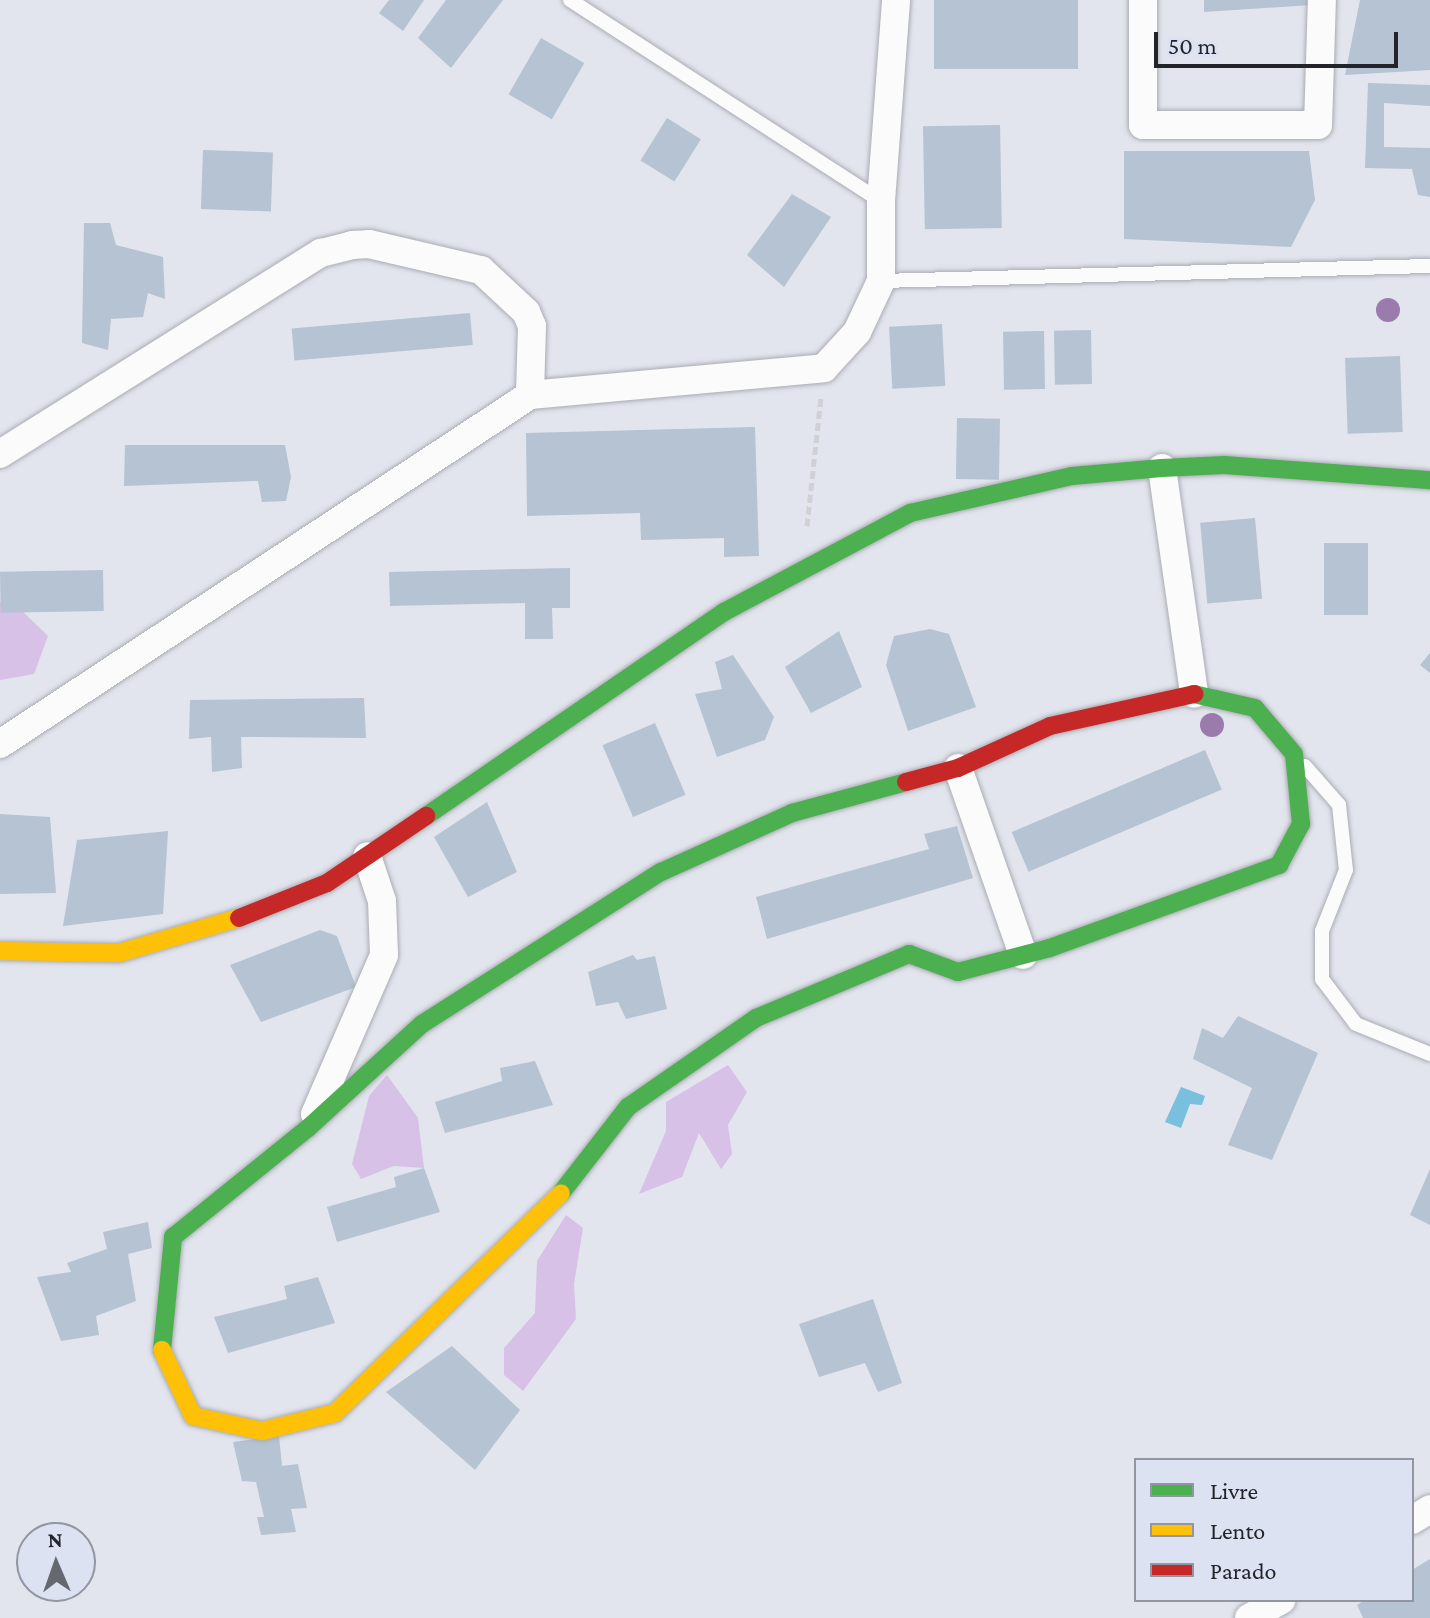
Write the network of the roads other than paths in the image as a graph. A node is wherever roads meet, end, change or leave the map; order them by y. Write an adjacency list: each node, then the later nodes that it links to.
1 (570, 0): 5 (lane)
2 (896, 0): 5 (street)
3 (1143, 0): 4 (street)
4 (1322, 0)
5 (881, 201): 7 (street)
6 (1430, 266): 7 (lane)
7 (881, 281): 8 (street)
8 (530, 395): 9 (street); 13 (street)
9 (0, 454)
10 (1162, 468): 11 (street); 12 (street); 16 (street)
11 (1430, 480)
12 (1194, 694): 14 (street); 15 (street)
13 (0, 744)
14 (1294, 754): 18 (street); 19 (lane)
15 (958, 768): 18 (street); 20 (street)
16 (367, 856): 17 (street); 20 (street)
17 (0, 951)
18 (1023, 955): 20 (street)
19 (1430, 1054)
20 (308, 1128)
21 (1277, 1602): 22 (street)
22 (1249, 1618)

